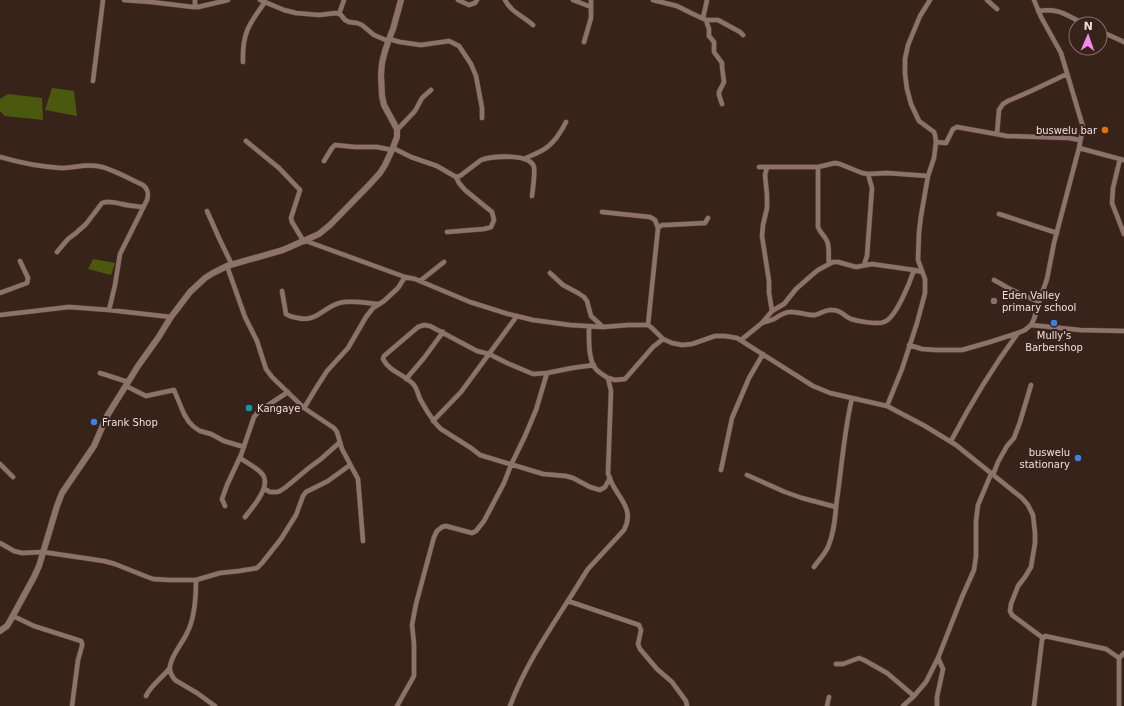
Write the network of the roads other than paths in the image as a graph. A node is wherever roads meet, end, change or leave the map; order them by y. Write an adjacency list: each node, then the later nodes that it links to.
1 (103, 0): 34 (street)
2 (124, 0): 19 (street)
3 (195, 0): 19 (street)
4 (228, 0): 19 (street)
5 (260, 0): 18 (street)
6 (344, 0): 23 (street)
7 (401, 0): 29 (street)
8 (458, 0): 9 (street)
9 (477, 0)
10 (505, 0): 26 (street)
11 (573, 0): 20 (street)
12 (591, 0): 20 (street)
13 (653, 0): 25 (street)
14 (707, 0): 25 (street)
15 (930, 0): 43 (street)
16 (987, 0): 21 (street)
17 (1034, 0): 22 (street)
18 (265, 2): 23 (street); 32 (street)
19 (196, 7)
20 (591, 7): 30 (street)
21 (997, 9)
22 (1038, 11): 24 (street); 33 (street)
23 (339, 14): 29 (street)
24 (1069, 16)
25 (705, 19): 27 (street); 36 (street)
26 (533, 25)
27 (743, 35)
28 (1108, 35): 31 (street)
29 (388, 40): 37 (street); 39 (street)
30 (584, 42)
31 (1124, 42)
32 (243, 62)
33 (1067, 74): 40 (street); 41 (street)
34 (93, 81)
35 (431, 90): 39 (street)
36 (722, 104)
37 (482, 118)
38 (566, 122): 47 (street)
39 (397, 130): 45 (street)
40 (996, 134): 41 (street); 43 (street)
41 (1080, 140): 44 (street)
42 (246, 141): 66 (street)
43 (936, 142): 54 (street)
44 (1079, 148): 48 (street); 64 (street)
45 (392, 149): 49 (street); 55 (street); 66 (street)
46 (0, 157): 57 (street)
47 (524, 159): 55 (street); 56 (street)
48 (1122, 160): 65 (street)
49 (324, 161)
50 (759, 167): 51 (street)
51 (767, 168): 52 (street); 86 (street)
52 (818, 168): 53 (street); 71 (street)
53 (868, 174): 54 (street); 68 (street)
54 (928, 176): 76 (street)
55 (456, 177): 63 (street)
56 (532, 196)
57 (143, 207): 67 (street); 85 (street)
58 (208, 211): 73 (street)
59 (602, 212): 62 (street)
60 (999, 214): 64 (street)
61 (708, 218): 62 (street)
62 (658, 228): 93 (street)
63 (447, 232)
64 (1057, 232): 83 (street)
65 (1124, 234)
66 (305, 241): 73 (street); 78 (street)
67 (57, 252)
68 (867, 256): 72 (street); 74 (street)
69 (20, 261): 82 (street)
70 (444, 262): 80 (street)
71 (829, 264): 74 (street); 86 (street)
72 (872, 264): 74 (street); 75 (street)
73 (230, 265): 89 (street); 110 (street)
74 (864, 265)
75 (914, 270): 76 (street); 90 (street)
76 (922, 272): 100 (street)
77 (550, 273): 94 (street)
78 (405, 277): 80 (street); 84 (street)
79 (994, 280): 83 (street)
80 (420, 281): 88 (street)
81 (282, 291): 84 (street)
82 (0, 294)
83 (1039, 302): 91 (street)
84 (378, 304): 113 (street)
85 (109, 310): 87 (street); 89 (street)
86 (772, 311): 90 (street)
87 (0, 315)
88 (517, 316): 92 (street); 101 (street)
89 (171, 317): 108 (street)
90 (762, 322): 99 (street)
91 (1031, 325): 95 (street); 97 (street)
92 (589, 326): 94 (street); 103 (street)
93 (648, 326): 94 (street); 98 (street)
94 (603, 327)
95 (1124, 331)
96 (444, 332): 101 (street); 106 (street); 106 (street)
97 (1018, 333): 100 (street); 115 (street)
98 (662, 339): 99 (street); 107 (street)
99 (741, 340): 102 (street)
100 (909, 345): 112 (street)
101 (489, 354): 105 (street); 114 (street)
102 (763, 354): 111 (street); 122 (street)
103 (594, 366): 105 (street); 107 (street)
104 (100, 373): 108 (street)
105 (547, 373): 121 (street)
106 (406, 378): 114 (street)
107 (608, 378): 126 (street)
108 (127, 384): 117 (street); 133 (street)
109 (1031, 385): 123 (street)
110 (288, 392): 113 (street); 117 (street)
111 (852, 398): 112 (street); 129 (street)
112 (887, 406): 115 (street)
113 (304, 408): 116 (street)
114 (433, 421): 121 (street)
115 (951, 441): 123 (street)
116 (340, 442): 120 (street); 127 (street)
117 (244, 447): 118 (street)
118 (240, 458): 127 (street); 128 (street)
119 (0, 464): 124 (street)
120 (350, 465): 131 (street); 135 (street)
121 (511, 465): 126 (street); 151 (street)
122 (721, 470)
123 (992, 474): 139 (street); 141 (street)
124 (13, 476)
125 (747, 476): 129 (street)
126 (610, 478): 136 (street)
127 (264, 489): 130 (street)
128 (224, 506)
129 (836, 507): 134 (street)
130 (246, 517)
131 (363, 541)
132 (0, 543): 133 (street)
133 (43, 552): 135 (street); 137 (street)
134 (814, 567)
135 (196, 580): 144 (street)
136 (568, 601): 152 (street); 153 (street)
137 (13, 616): 138 (street); 149 (street)
138 (0, 631)
139 (1043, 638): 142 (street); 157 (street)
140 (1124, 653): 142 (street)
141 (938, 658): 146 (street); 156 (street)
142 (1120, 658): 148 (street)
143 (836, 664): 146 (street)
144 (169, 669): 145 (street); 150 (street)
145 (146, 696)
146 (914, 696): 155 (street)
147 (829, 697): 154 (street)
148 (1121, 697): 158 (street)
149 (72, 706)
150 (215, 706)
151 (396, 706)
152 (510, 706)
153 (687, 706)
154 (827, 706)
155 (904, 706)
156 (937, 706)
157 (1034, 706)
158 (1119, 706)

